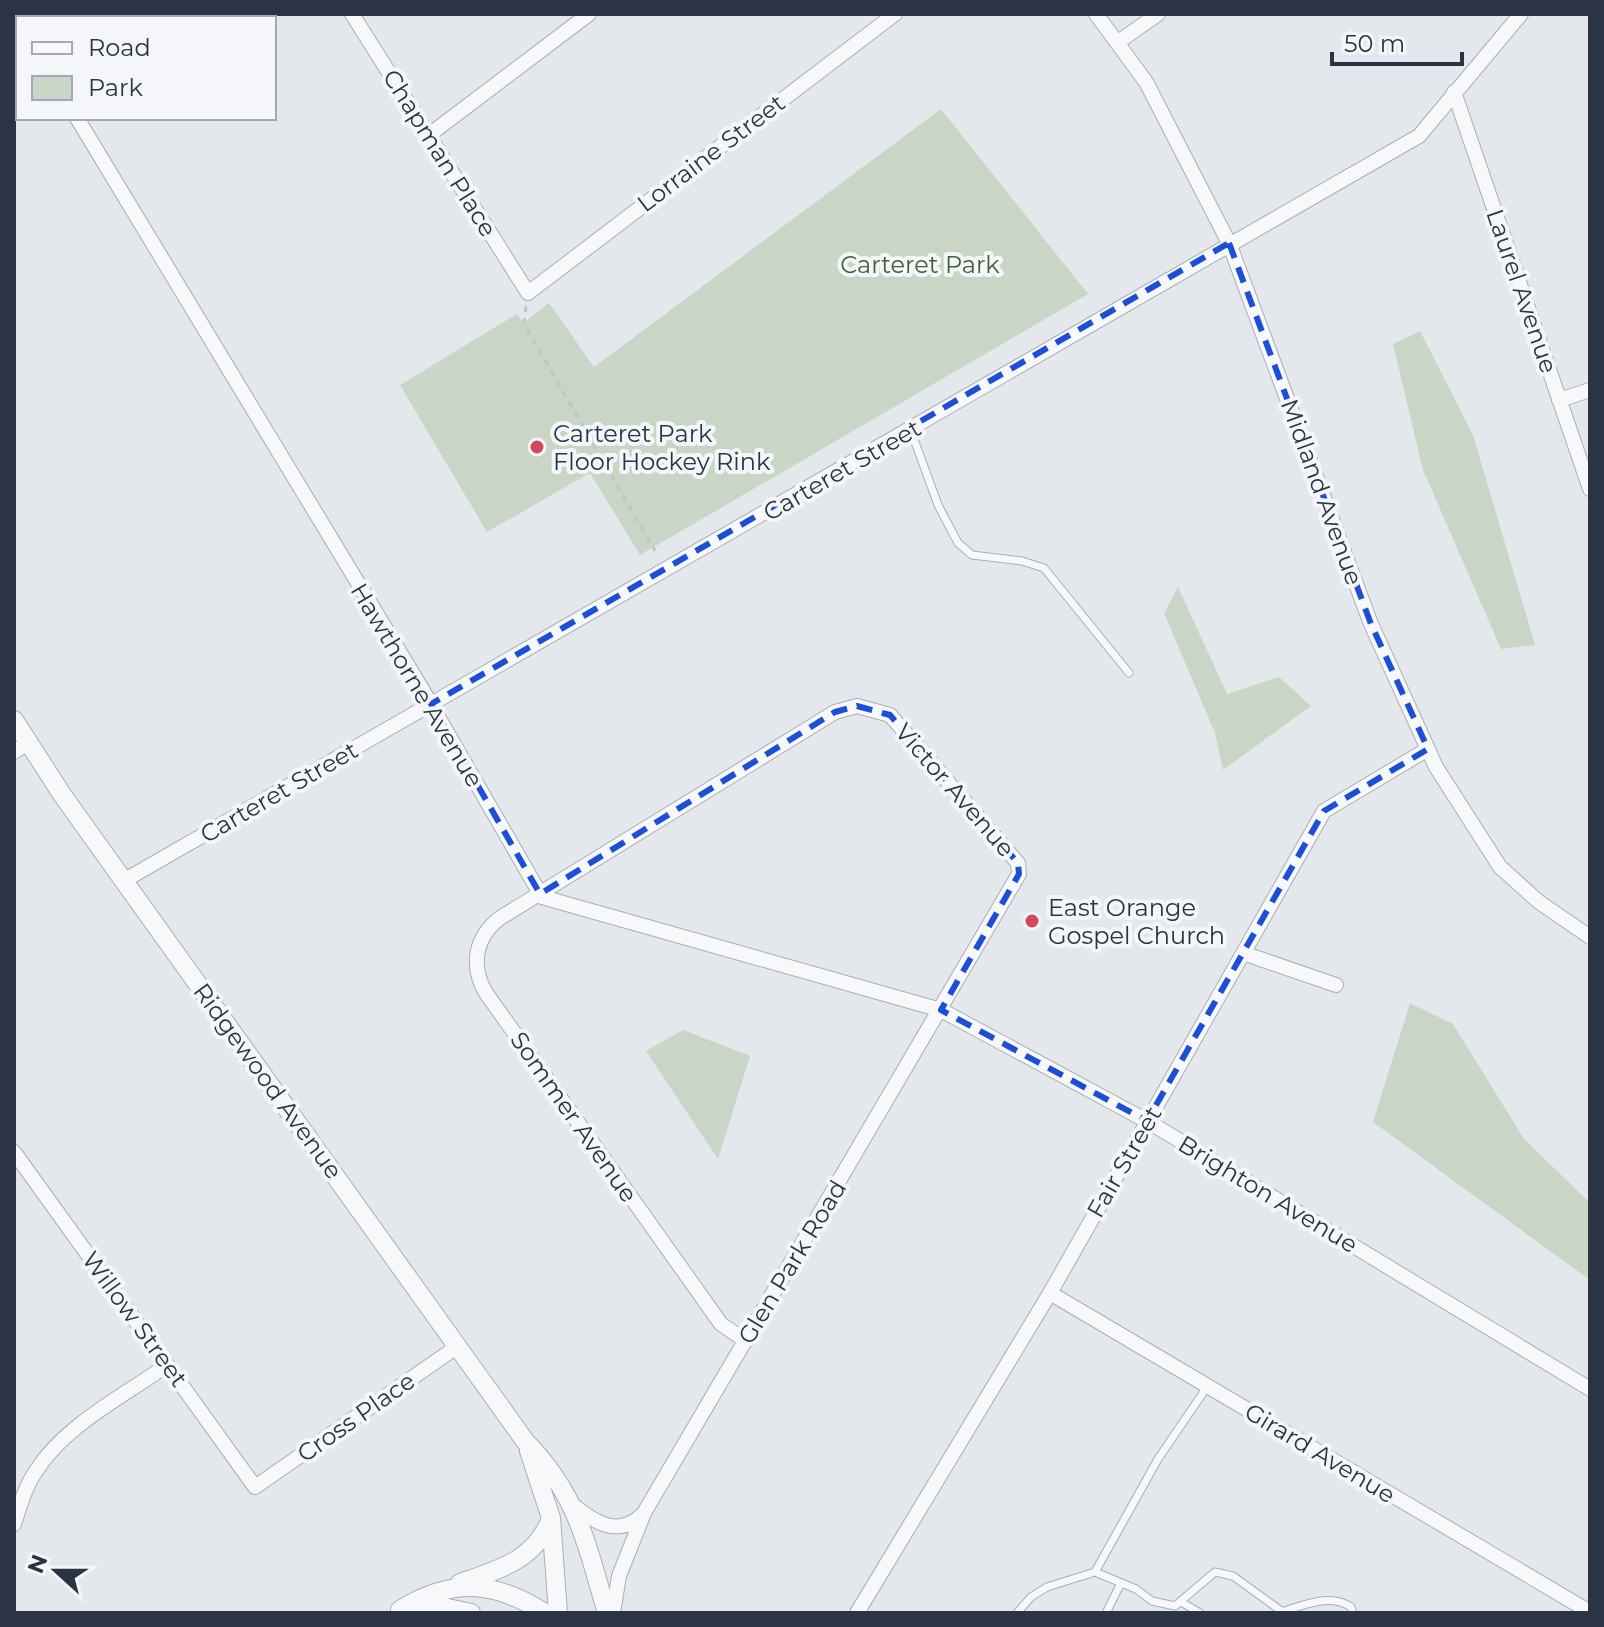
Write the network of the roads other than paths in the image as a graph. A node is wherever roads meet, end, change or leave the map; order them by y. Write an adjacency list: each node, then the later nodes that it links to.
1 (352, 14): 10 (street, Chapman Place)
2 (589, 14): 10 (street)
3 (895, 14): 12 (street, Lorraine Street)
4 (1096, 14): 7 (street, Midland Avenue)
5 (1158, 14): 7 (street)
6 (1521, 14): 8 (street, Carteret Street)
7 (1118, 42): 11 (street, Midland Avenue)
8 (1454, 92): 11 (street, Carteret Street); 14 (street, Laurel Avenue)
9 (78, 120): 18 (street, Hawthorne Avenue)
10 (429, 135): 12 (street, Chapman Place)
11 (1229, 243): 15 (street, Carteret Street); 21 (street, Midland Avenue)
12 (528, 293)
13 (1590, 390): 14 (street)
14 (1559, 400): 16 (street, Laurel Avenue)
15 (911, 431): 17 (lane); 18 (street, Carteret Street)
16 (1590, 489)
17 (1129, 673)
18 (431, 704): 22 (street, Carteret Street); 23 (street, Hawthorne Avenue)
19 (14, 720): 20 (street, Ridgewood Avenue)
20 (21, 748): 22 (street, Ridgewood Avenue)
21 (1428, 749): 24 (street, Midland Avenue); 25 (street, Fair Street)
22 (125, 880): 32 (street, Ridgewood Avenue)
23 (540, 894): 27 (street); 27 (street, Victor Avenue); 31 (street, Sommer Avenue)
24 (1590, 937)
25 (1243, 953): 26 (street); 28 (street, Fair Street)
26 (1336, 985)
27 (941, 1010): 28 (street, Brighton Avenue); 31 (street, Glen Park Road)
28 (1147, 1121): 30 (street, Fair Street); 35 (street, Brighton Avenue)
29 (14, 1152): 33 (street, Willow Street)
30 (1050, 1293): 34 (street, Girard Avenue); 54 (street, Fair Street)
31 (746, 1341): 39 (street, Glen Park Road)
32 (458, 1346): 36 (street, Ridgewood Avenue); 37 (street, Cross Place)
33 (167, 1365): 37 (street, Willow Street); 41 (street)
34 (1207, 1387): 42 (lane); 49 (street, Girard Avenue)
35 (1590, 1389)
36 (525, 1441): 38 (street); 40 (street)
37 (255, 1487)
38 (573, 1505): 39 (street); 53 (street)
39 (644, 1513): 53 (street, Glen Park Road)
40 (551, 1518): 44 (street); 52 (street)
41 (14, 1524)
42 (1095, 1572): 43 (lane); 55 (lane)
43 (1121, 1583): 45 (lane); 56 (lane)
44 (441, 1589): 47 (street); 51 (street)
45 (1152, 1601): 46 (lane); 57 (lane)
46 (1181, 1602): 48 (lane); 58 (lane)
47 (395, 1612): 50 (street)
48 (1284, 1612): 59 (lane)
49 (1590, 1612)
50 (471, 1613)
51 (545, 1613)
52 (558, 1613)
53 (610, 1613)
54 (857, 1613)
55 (1017, 1613)
56 (1106, 1613)
57 (1154, 1613)
58 (1200, 1613)
59 (1353, 1613)

